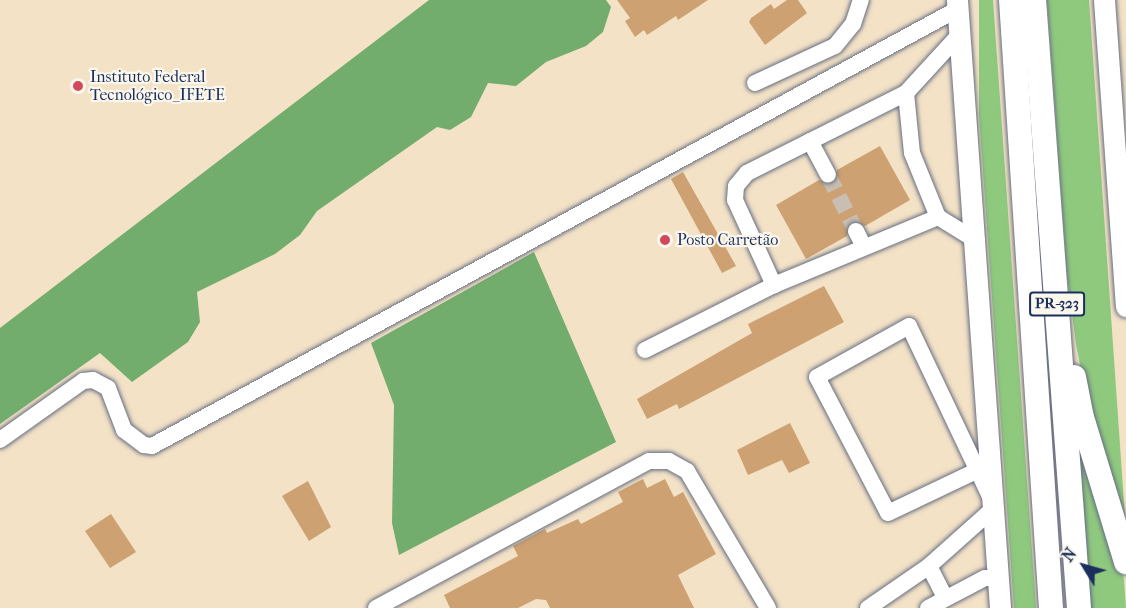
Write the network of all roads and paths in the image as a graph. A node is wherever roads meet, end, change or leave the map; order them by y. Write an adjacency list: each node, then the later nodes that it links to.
1 (861, 0): 7 (street)
2 (1011, 0): 32 (highway, PR-323)
3 (1034, 0): 18 (highway, PR-323)
4 (1104, 0): 11 (main road)
5 (958, 5): 6 (main road); 20 (street)
6 (960, 34): 8 (street); 14 (main road)
7 (755, 83)
8 (906, 93): 9 (street); 12 (street)
9 (810, 141): 10 (street); 16 (street)
10 (828, 175)
11 (1122, 204): 17 (main road)
12 (938, 217): 14 (street); 15 (street)
13 (856, 231): 15 (street)
14 (977, 241): 22 (main road)
15 (864, 247): 16 (street)
16 (774, 285): 19 (street)
17 (1126, 306)
18 (1057, 321): 23 (highway); 33 (highway, PR-323)
19 (645, 350)
20 (0, 440)
21 (978, 470): 21 (street); 22 (street)
22 (995, 507): 24 (street); 25 (main road)
23 (1126, 562)
24 (929, 566): 26 (street); 29 (street)
25 (998, 578): 26 (street); 31 (main road)
26 (945, 598): 30 (street)
27 (376, 608): 28 (street)
28 (768, 608)
29 (868, 608)
30 (928, 608)
31 (1000, 608)
32 (1051, 608)
33 (1079, 608)

